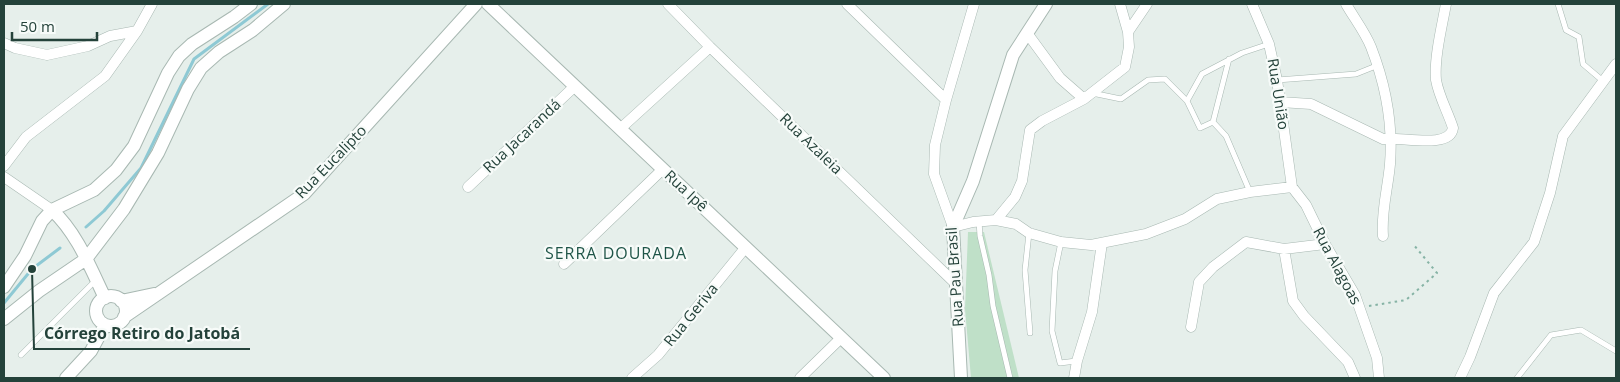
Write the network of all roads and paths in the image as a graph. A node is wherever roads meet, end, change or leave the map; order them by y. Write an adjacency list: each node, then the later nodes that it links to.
1 (152, 4): 16 (street)
2 (251, 4): 41 (street)
3 (284, 4): 53 (street)
4 (476, 4): 58 (street, Rua Eucalipto)
5 (488, 4): 27 (street, Rua Ipê)
6 (668, 4): 21 (street, Rua Azaleia)
7 (847, 4): 29 (street)
8 (974, 4): 29 (street, Rua Pau Brasil)
9 (1046, 4): 18 (street)
10 (1120, 4): 17 (street)
11 (1147, 4): 17 (street)
12 (1252, 4): 20 (street, Rua União)
13 (1346, 4): 24 (street)
14 (1446, 4): 34 (street)
15 (1558, 4): 26 (lane)
16 (137, 31): 19 (street); 35 (street)
17 (1128, 32): 28 (street)
18 (1027, 33): 28 (street); 44 (street)
19 (4, 43)
20 (1269, 44): 22 (lane); 25 (street, Rua União)
21 (710, 47): 33 (street); 56 (street, Rua Azaleia)
22 (1229, 60): 30 (lane); 32 (lane)
23 (1616, 64): 26 (street)
24 (1376, 66): 25 (lane); 34 (street)
25 (1277, 80): 31 (street, Rua União)
26 (1604, 82): 80 (street)
27 (575, 86): 33 (street, Rua Ipê); 38 (street, Rua Jacarandá)
28 (1088, 96): 30 (lane); 42 (street)
29 (946, 100): 44 (street, Rua Pau Brasil)
30 (1187, 101): 32 (lane)
31 (1280, 102): 34 (street); 39 (street, Rua União)
32 (1213, 122): 40 (lane)
33 (620, 129): 36 (street, Rua Ipê)
34 (1391, 138): 46 (street)
35 (4, 166)
36 (663, 169): 51 (street, Rua Ipê); 54 (street)
37 (4, 177): 41 (street)
38 (468, 187)
39 (1292, 187): 40 (street); 49 (street, Rua Alagoas)
40 (1250, 192): 48 (street)
41 (52, 210): 53 (street); 57 (street)
42 (996, 220): 43 (street); 45 (street)
43 (979, 221): 44 (street); 76 (lane)
44 (953, 227): 56 (street, Rua Pau Brasil)
45 (1029, 232): 47 (street); 66 (lane)
46 (1383, 236)
47 (1061, 242): 48 (street); 70 (lane)
48 (1102, 243): 70 (street)
49 (1324, 244): 52 (street); 61 (street, Rua Alagoas)
50 (1413, 244): 61 (path)
51 (746, 248): 67 (street, Rua Ipê); 72 (street, Rua Geriva)
52 (1284, 249): 65 (street); 78 (street)
53 (83, 254): 55 (street); 63 (street)
54 (564, 264)
55 (96, 280): 59 (street); 69 (lane)
56 (956, 284): 75 (street, Rua Pau Brasil)
57 (4, 287)
58 (162, 292): 60 (street, Rua Eucalipto); 62 (street, Rua Eucalipto)
59 (105, 298): 60 (street); 64 (street)
60 (121, 301): 62 (street)
61 (1359, 308): 79 (street, Rua Alagoas)
62 (124, 317): 64 (street)
63 (4, 319)
64 (105, 325): 71 (street)
65 (1191, 328)
66 (1030, 333)
67 (841, 338): 73 (street); 74 (street, Rua Ipê)
68 (1616, 351): 81 (lane)
69 (21, 355)
70 (1077, 361): 77 (street)
71 (66, 378)
72 (632, 378)
73 (800, 378)
74 (884, 378)
75 (961, 378)
76 (1010, 378)
77 (1074, 378)
78 (1355, 378)
79 (1379, 378)
80 (1460, 378)
81 (1517, 378)

